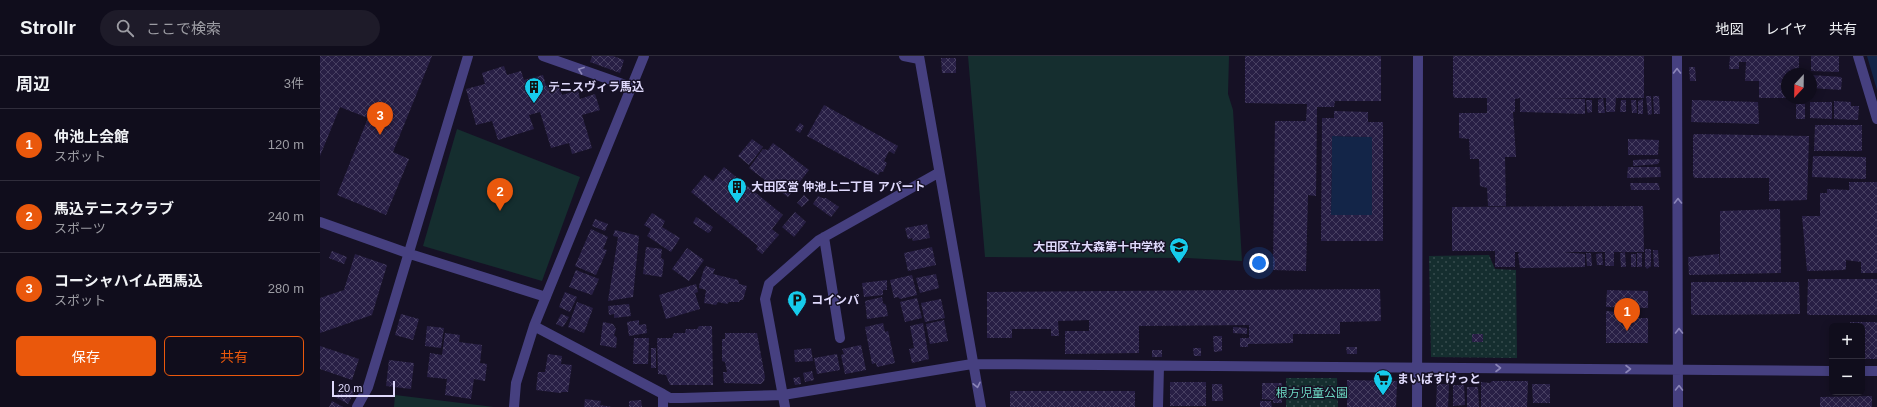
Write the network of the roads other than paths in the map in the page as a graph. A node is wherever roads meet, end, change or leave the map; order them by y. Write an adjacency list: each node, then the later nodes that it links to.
1 (468, 56): 14 (street)
2 (543, 56): 9 (street, one-way to 2)
3 (644, 56): 9 (street)
4 (904, 56): 8 (street)
5 (1418, 56): 20 (street)
6 (1677, 56): 21 (street, one-way to 6)
7 (1858, 56): 10 (street)
8 (919, 57): 11 (street)
9 (631, 87): 15 (street)
10 (1877, 120)
11 (938, 173): 13 (street); 18 (street)
12 (320, 222): 14 (street)
13 (824, 237): 17 (street); 26 (street)
14 (410, 254): 15 (street); 27 (street)
15 (546, 297): 16 (street)
16 (534, 326): 25 (street); 28 (street)
17 (840, 338)
18 (972, 364): 19 (street); 26 (street); 31 (street, one-way to 31)
19 (1159, 366): 20 (street); 32 (street)
20 (1417, 368): 21 (street, one-way to 21); 33 (street)
21 (1679, 370): 22 (street); 34 (street, one-way to 21)
22 (1829, 371)
23 (1865, 371): 24 (street)
24 (1877, 371)
25 (663, 394): 26 (street); 29 (street)
26 (783, 395): 30 (street)
27 (357, 407)
28 (514, 407)
29 (664, 407)
30 (785, 407)
31 (981, 407)
32 (1158, 407)
33 (1417, 407)
34 (1678, 407)

